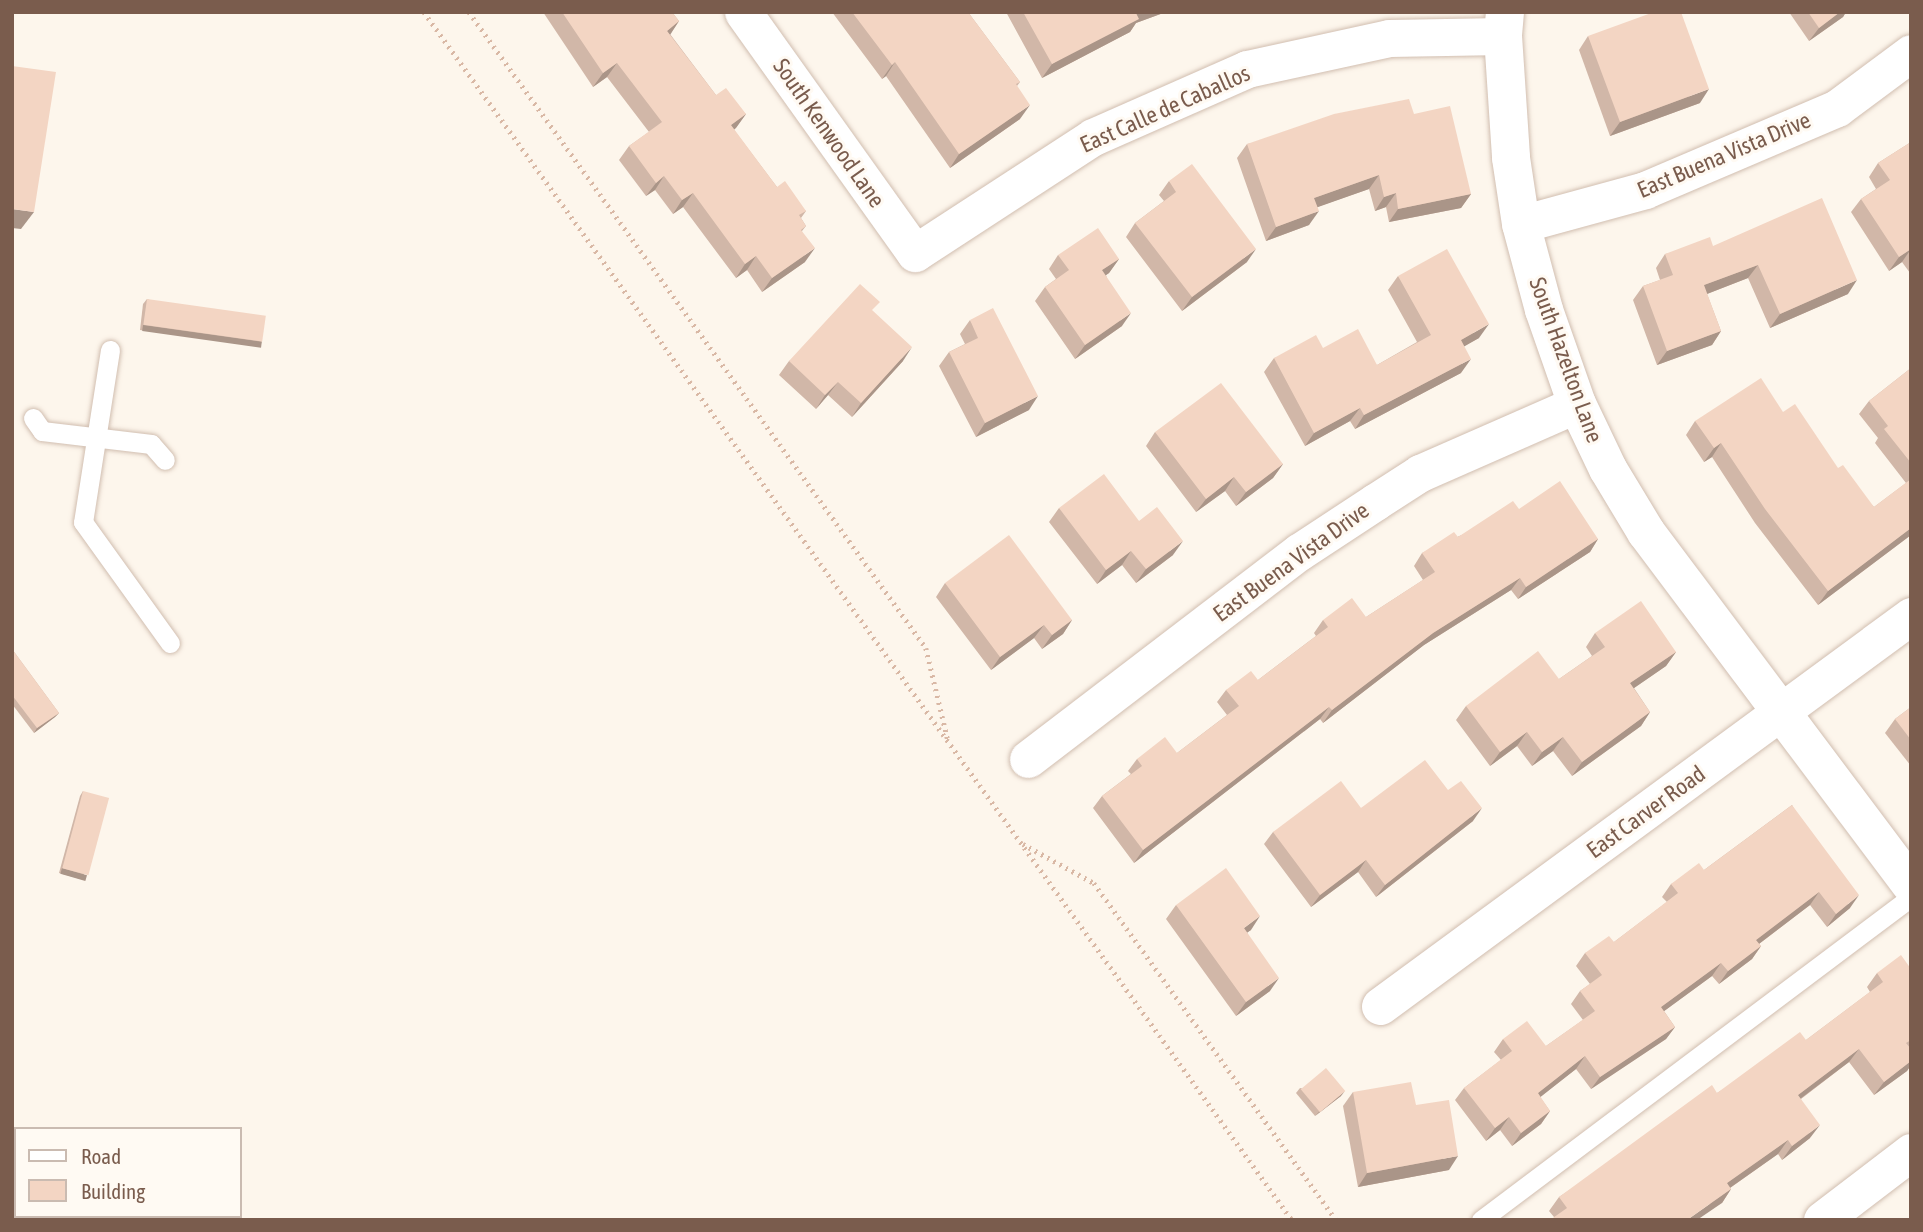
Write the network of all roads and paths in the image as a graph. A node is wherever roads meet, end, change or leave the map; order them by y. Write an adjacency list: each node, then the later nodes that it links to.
1 (424, 12): 16 (path)
2 (470, 12): 16 (path)
3 (743, 12): 7 (street, South Kenwood Lane)
4 (1504, 24): 6 (street, South Hazelton Lane); 7 (street, East Calle de Caballos)
5 (1911, 52): 6 (street, East Buena Vista Drive)
6 (1521, 224): 9 (street, South Hazelton Lane)
7 (915, 253)
8 (110, 350): 11 (lane)
9 (1577, 404): 15 (street, South Hazelton Lane); 17 (street, East Buena Vista Drive)
10 (33, 418): 11 (lane)
11 (96, 437): 12 (lane); 14 (lane)
12 (165, 460)
13 (1911, 616): 15 (street, East Carver Road)
14 (170, 642)
15 (1781, 713): 19 (street, South Hazelton Lane); 21 (street, East Carver Road)
16 (949, 744): 18 (path)
17 (1028, 759)
18 (1019, 842): 23 (path); 24 (path)
19 (1911, 885)
20 (1911, 897): 25 (lane)
21 (1380, 1006)
22 (1911, 1153): 26 (street)
23 (1292, 1220)
24 (1336, 1220)
25 (1481, 1220)
26 (1822, 1220)

